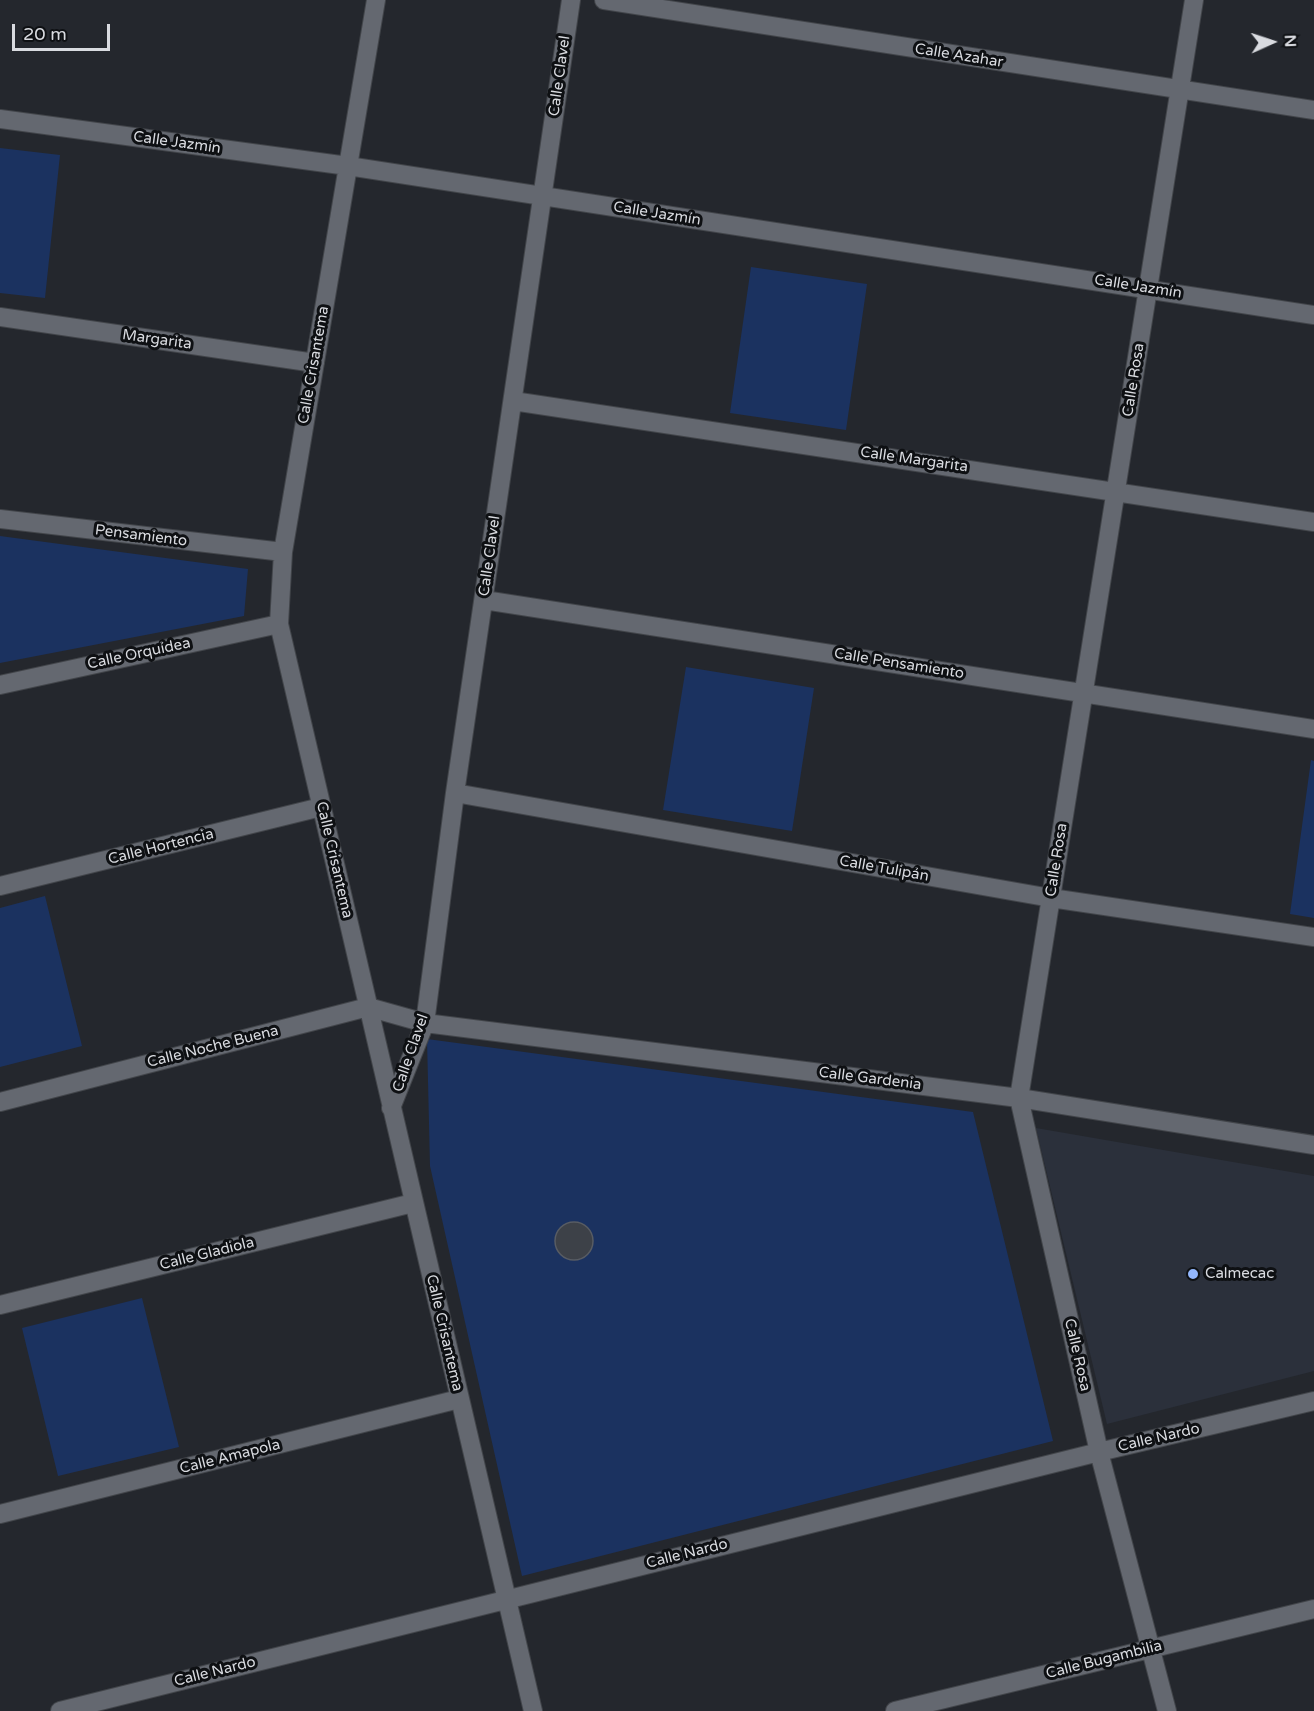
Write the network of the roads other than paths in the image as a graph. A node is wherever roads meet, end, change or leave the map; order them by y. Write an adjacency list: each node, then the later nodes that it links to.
1 (376, 0): 8 (street, Calle Crisantema)
2 (571, 0): 9 (street, Calle Clavel)
3 (604, 0): 5 (street, Calle Azahar)
4 (1194, 0): 5 (street, Calle Rosa)
5 (1180, 90): 6 (street, Calle Azahar); 10 (street, Calle Rosa)
6 (1314, 110)
7 (0, 119): 8 (street, Calle Jazmín)
8 (348, 166): 9 (street, Calle Jazmín); 13 (street, Calle Crisantema)
9 (543, 197): 10 (street, Calle Jazmín); 14 (street, Calle Clavel)
10 (1149, 288): 11 (street, Calle Jazmín); 15 (street, Calle Rosa)
11 (1314, 315)
12 (0, 317): 13 (street, Margarita)
13 (315, 363): 18 (street, Calle Crisantema)
14 (513, 400): 15 (street, Calle Margarita); 19 (street, Calle Clavel)
15 (1116, 490): 17 (street, Calle Margarita); 22 (street, Calle Rosa)
16 (0, 519): 18 (street, Pensamiento)
17 (1314, 522)
18 (283, 552): 20 (street, Calle Crisantema)
19 (484, 600): 22 (street, Calle Pensamiento); 24 (street, Calle Clavel)
20 (279, 624): 21 (street, Calle Orquídea); 25 (street, Calle Crisantema)
21 (0, 685)
22 (1084, 693): 23 (street, Calle Pensamiento); 27 (street, Calle Rosa)
23 (1314, 729)
24 (455, 793): 27 (street, Calle Tulipán); 30 (street, Calle Clavel)
25 (321, 807): 26 (street, Calle Hortencia); 29 (street, Calle Crisantema)
26 (0, 886)
27 (1051, 898): 28 (street, Calle Tulipán); 31 (street, Calle Rosa)
28 (1314, 937)
29 (368, 1007): 30 (street); 32 (street, Calle Noche Buena); 33 (street, Calle Crisantema)
30 (425, 1023): 31 (street, Calle Gardenia); 33 (street, Calle Clavel)
31 (1019, 1098): 34 (street, Calle Gardenia); 39 (street, Calle Rosa)
32 (0, 1102)
33 (391, 1108): 35 (street, Calle Crisantema)
34 (1314, 1145)
35 (413, 1203): 36 (street, Calle Gladiola); 37 (street, Calle Crisantema)
36 (0, 1305)
37 (459, 1399): 40 (street, Calle Amapola); 41 (street, Calle Crisantema)
38 (1314, 1401): 39 (street, Calle Nardo)
39 (1099, 1452): 41 (street, Calle Nardo); 43 (street, Calle Rosa)
40 (0, 1514)
41 (506, 1599): 44 (street, Calle Nardo); 45 (street, Calle Crisantema)
42 (1314, 1609): 43 (street, Calle Bugambilia)
43 (1151, 1649): 46 (street, Calle Bugambilia); 47 (street, Calle Rosa)
44 (60, 1711)
45 (533, 1711)
46 (895, 1711)
47 (1167, 1711)

